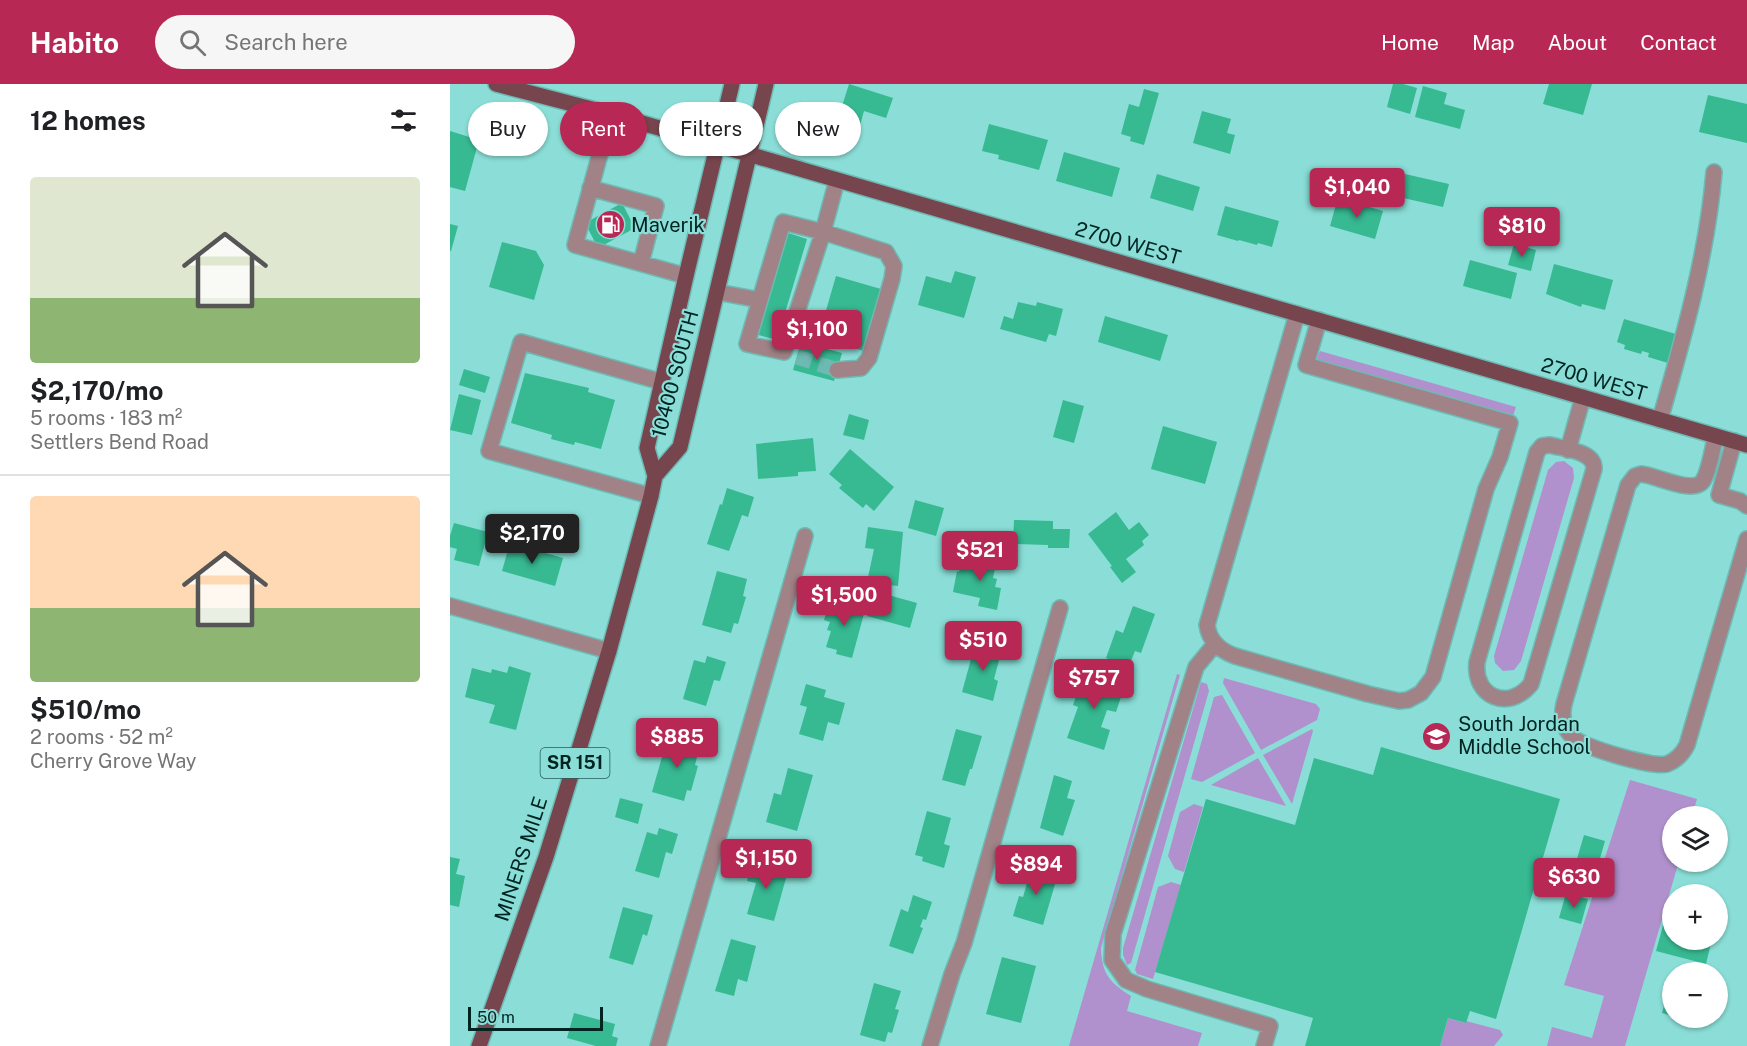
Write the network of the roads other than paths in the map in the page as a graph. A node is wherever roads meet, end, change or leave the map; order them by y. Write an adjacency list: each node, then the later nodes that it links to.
1 (496, 84): 4 (main road, 2700 WEST)
2 (732, 84): 5 (main road, SR 151)
3 (766, 84): 6 (main road, SR 151)
4 (565, 102)
5 (728, 102)
6 (762, 102)
7 (599, 156): 13 (street)
8 (714, 156): 16 (main road, 10400 SOUTH / SR 151)
9 (750, 156): 17 (main road, 10400 SOUTH / SR 151)
10 (753, 156): 12 (main road, 2700 WEST)
11 (1714, 172): 24 (street)
12 (837, 180): 14 (street); 19 (main road, 2700 WEST)
13 (590, 188): 15 (street); 15 (street)
14 (823, 232): 18 (street); 18 (street); 21 (street)
15 (641, 263): 16 (street)
16 (686, 276): 22 (main road, 10400 SOUTH / SR 151)
17 (717, 292): 18 (street); 28 (main road, 10400 SOUTH / SR 151)
18 (760, 300)
19 (1297, 314): 20 (main road, 2700 WEST); 35 (street)
20 (1319, 320): 23 (main road, 2700 WEST); 35 (street)
21 (837, 369)
22 (662, 382): 28 (main road, 10400 SOUTH / SR 151); 29 (street)
23 (1583, 397): 24 (main road, 2700 WEST); 27 (street)
24 (1660, 420): 25 (main road, 2700 WEST)
25 (1716, 436): 26 (main road, 2700 WEST); 32 (street)
26 (1741, 443): 30 (street)
27 (1568, 450): 27 (street)
28 (655, 476): 29 (main road, MINERS MILE / SR 151)
29 (651, 496): 36 (main road, MINERS MILE / SR 151)
30 (1747, 506)
31 (805, 536): 38 (street)
32 (1747, 539)
33 (450, 606): 36 (street)
34 (1060, 608): 39 (street)
35 (1215, 644): 40 (street)
36 (609, 651): 37 (main road, MINERS MILE / SR 151)
37 (479, 1046)
38 (658, 1046)
39 (930, 1046)
40 (1264, 1046)

